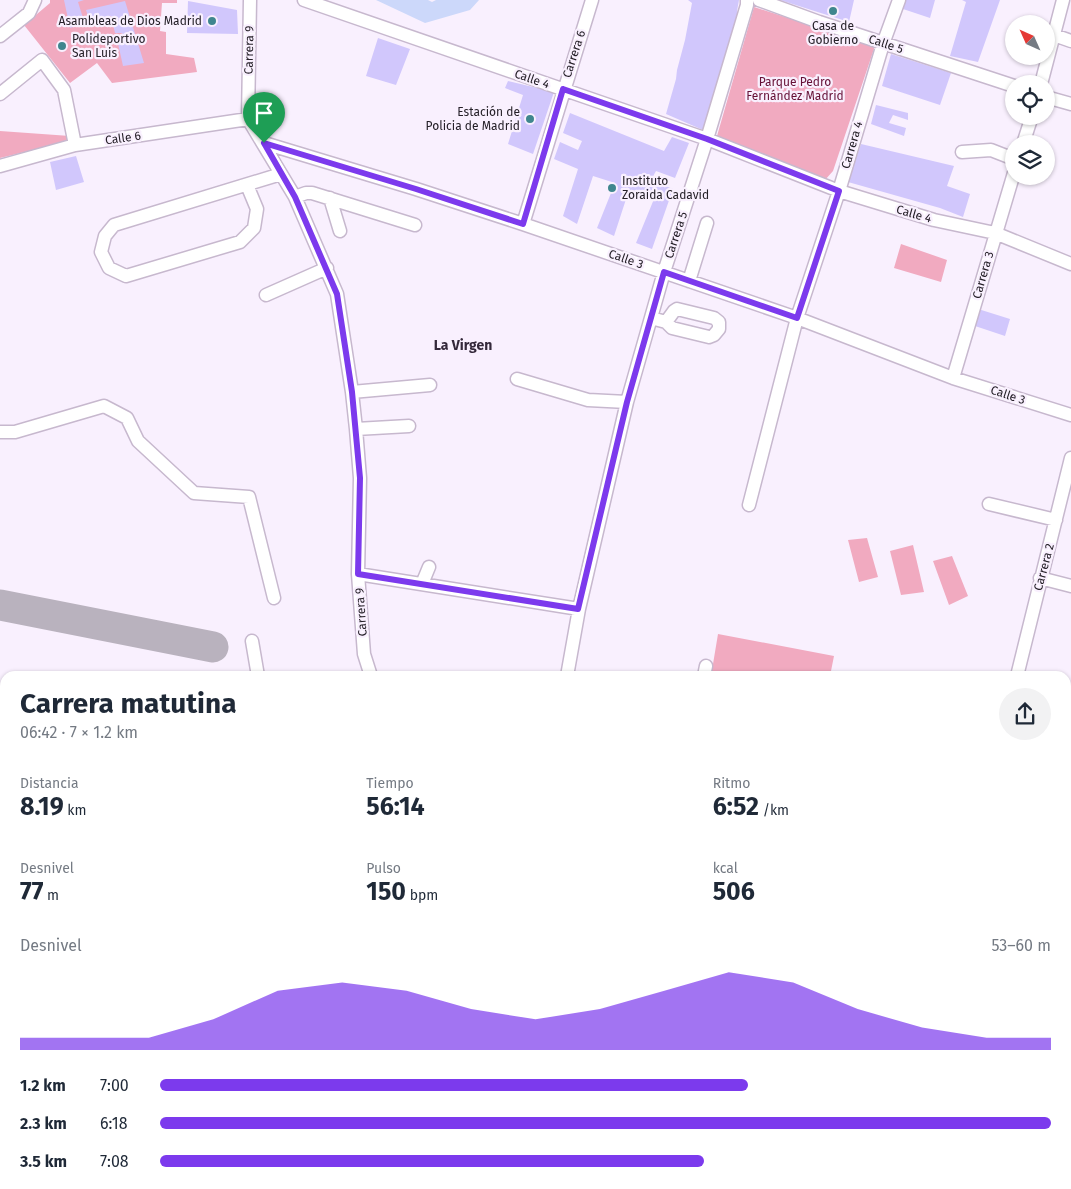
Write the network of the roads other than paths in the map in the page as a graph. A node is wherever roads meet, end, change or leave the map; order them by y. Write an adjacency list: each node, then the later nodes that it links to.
1 (35, 0): 11 (street)
2 (250, 0): 19 (street, Carrera 9)
3 (304, 0): 15 (street, Calle 4)
4 (592, 0): 15 (street, Carrera 6)
5 (747, 0): 20 (street, Carrera 5)
6 (759, 0): 13 (street, Calle 5)
7 (899, 0): 13 (street, Carrera 4)
8 (1064, 0): 9 (street)
9 (1055, 32)
10 (1055, 35): 12 (street)
11 (0, 36)
12 (1071, 41)
13 (883, 44): 14 (street, Calle 5); 29 (street, Carrera 4)
14 (1005, 83)
15 (563, 89): 20 (street, Calle 4); 33 (street, Carrera 6)
16 (0, 94): 22 (street)
17 (1055, 99): 18 (street)
18 (1071, 104)
19 (248, 120): 21 (street, Carrera 9); 22 (street, Calle 6)
20 (707, 139): 29 (street, Calle 4); 39 (street, Carrera 5)
21 (264, 143): 26 (street, Carrera 9); 33 (street, Calle 3)
22 (76, 145): 25 (street, Calle 6)
23 (962, 152): 24 (street)
24 (1005, 155)
25 (0, 166)
26 (281, 174): 27 (street); 30 (street, Carrera 9)
27 (248, 185): 27 (street)
28 (1010, 185): 36 (street, Carrera 3)
29 (839, 191): 36 (street, Calle 4); 43 (street, Carrera 4)
30 (295, 197): 31 (street); 38 (street, Carrera 9)
31 (330, 198): 34 (street); 35 (street)
32 (707, 223): 40 (street)
33 (523, 224): 39 (street, Calle 3)
34 (415, 225)
35 (340, 231)
36 (995, 233): 37 (street, Calle 4); 45 (street, Carrera 3)
37 (1071, 264)
38 (327, 268): 41 (street); 48 (street, Carrera 9)
39 (664, 272): 40 (street, Calle 3); 42 (street, Carrera 5)
40 (689, 281): 43 (street, Calle 3)
41 (266, 295)
42 (651, 318): 44 (street); 49 (street, Carrera 5)
43 (797, 318): 45 (street, Calle 3); 56 (street, Carrera 4)
44 (666, 322)
45 (954, 378): 50 (street, Calle 3)
46 (517, 379): 49 (street)
47 (430, 385): 48 (street)
48 (352, 392): 52 (street, Carrera 9)
49 (627, 402): 64 (street, Carrera 5)
50 (1071, 415)
51 (409, 426): 52 (street)
52 (356, 428): 59 (street, Carrera 9)
53 (0, 432): 63 (street)
54 (1071, 458): 57 (street, Carrera 2)
55 (989, 504): 57 (street)
56 (749, 505)
57 (1056, 520): 60 (street, Carrera 2)
58 (428, 567): 61 (street)
59 (358, 574): 61 (street); 67 (street, Carrera 9)
60 (1040, 578): 62 (street); 69 (street, Carrera 2)
61 (422, 584): 64 (street)
62 (1071, 586)
63 (274, 598)
64 (578, 609): 68 (street, Carrera 5)
65 (252, 641): 66 (street)
66 (257, 671)
67 (369, 671)
68 (568, 671)
69 (1018, 671)

